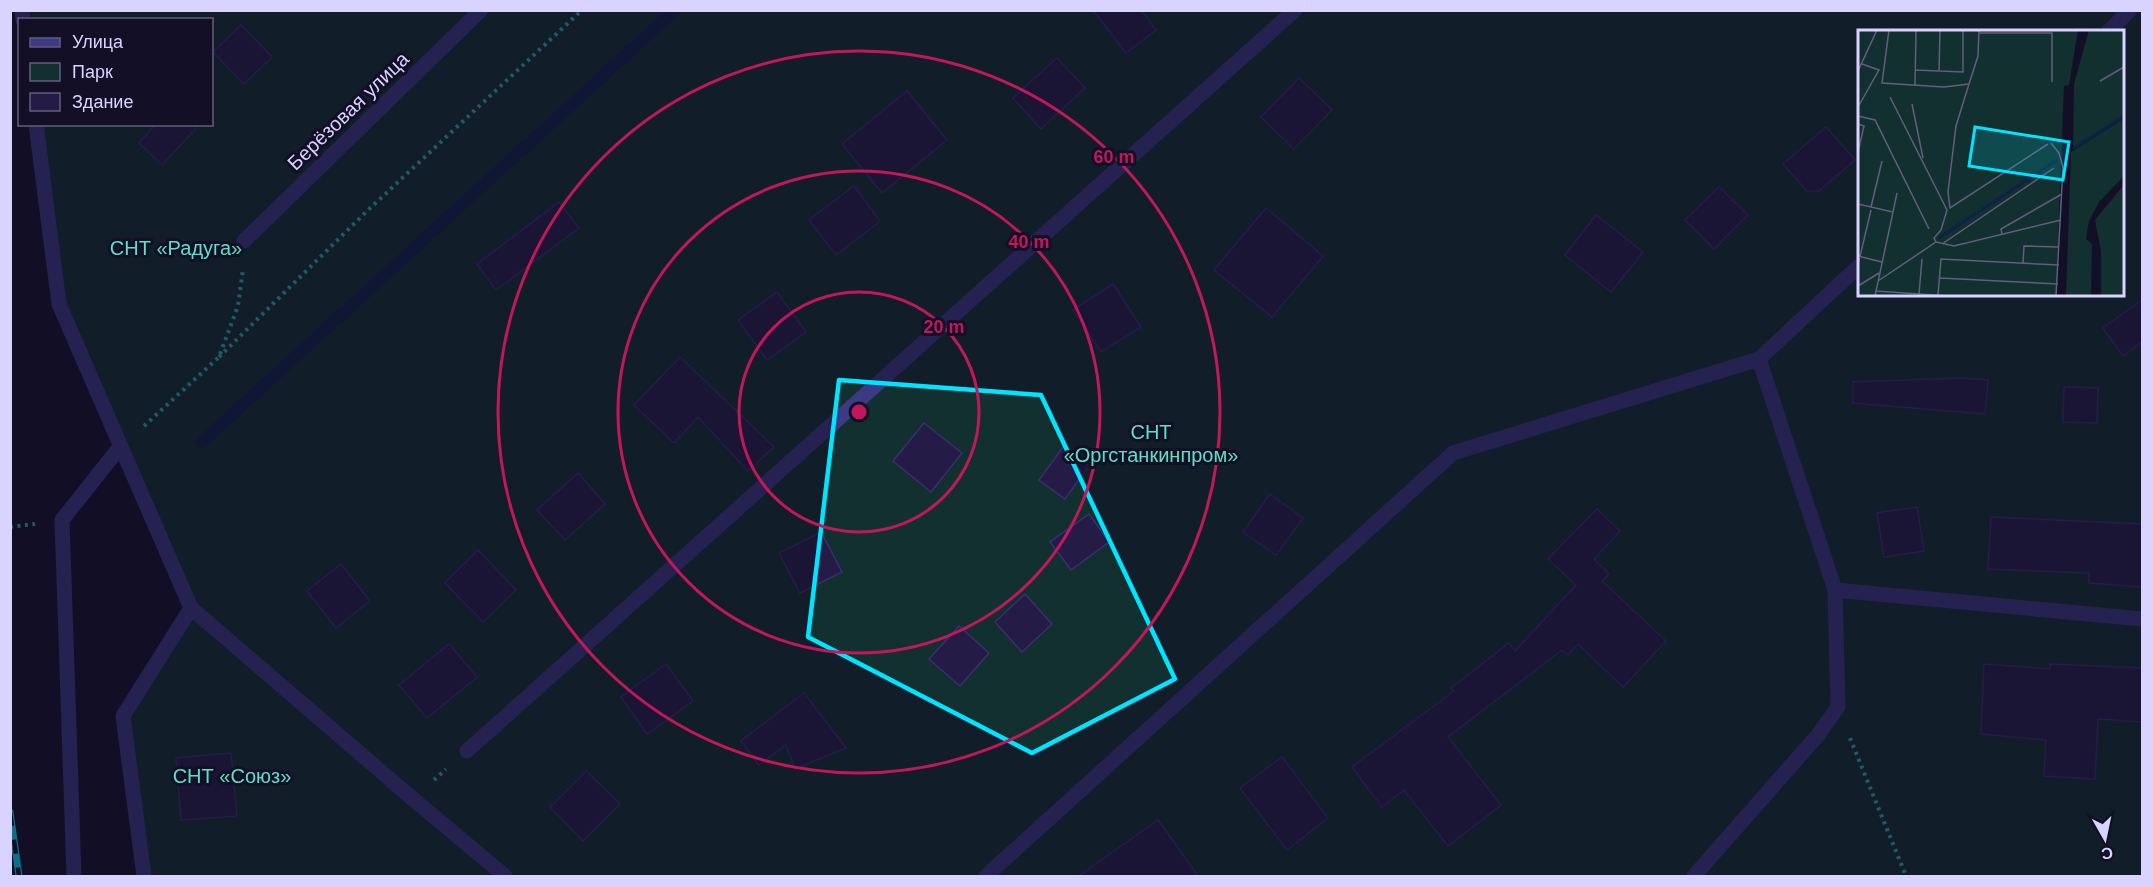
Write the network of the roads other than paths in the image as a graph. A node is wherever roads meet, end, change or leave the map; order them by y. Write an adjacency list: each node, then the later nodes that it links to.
1 (481, 10): 6 (street, Берёзовая улица)
2 (1295, 10): 13 (street)
3 (2130, 10): 4 (street)
4 (2110, 30)
5 (36, 126): 9 (street)
6 (244, 241)
7 (1858, 267): 8 (street)
8 (1759, 359): 10 (street); 17 (street)
9 (120, 447): 11 (street); 14 (street)
10 (1835, 590): 12 (street); 18 (street)
11 (191, 608): 15 (street); 16 (street)
12 (2142, 619)
13 (466, 751)
14 (74, 876)
15 (144, 876)
16 (505, 876)
17 (986, 876)
18 (1694, 876)

